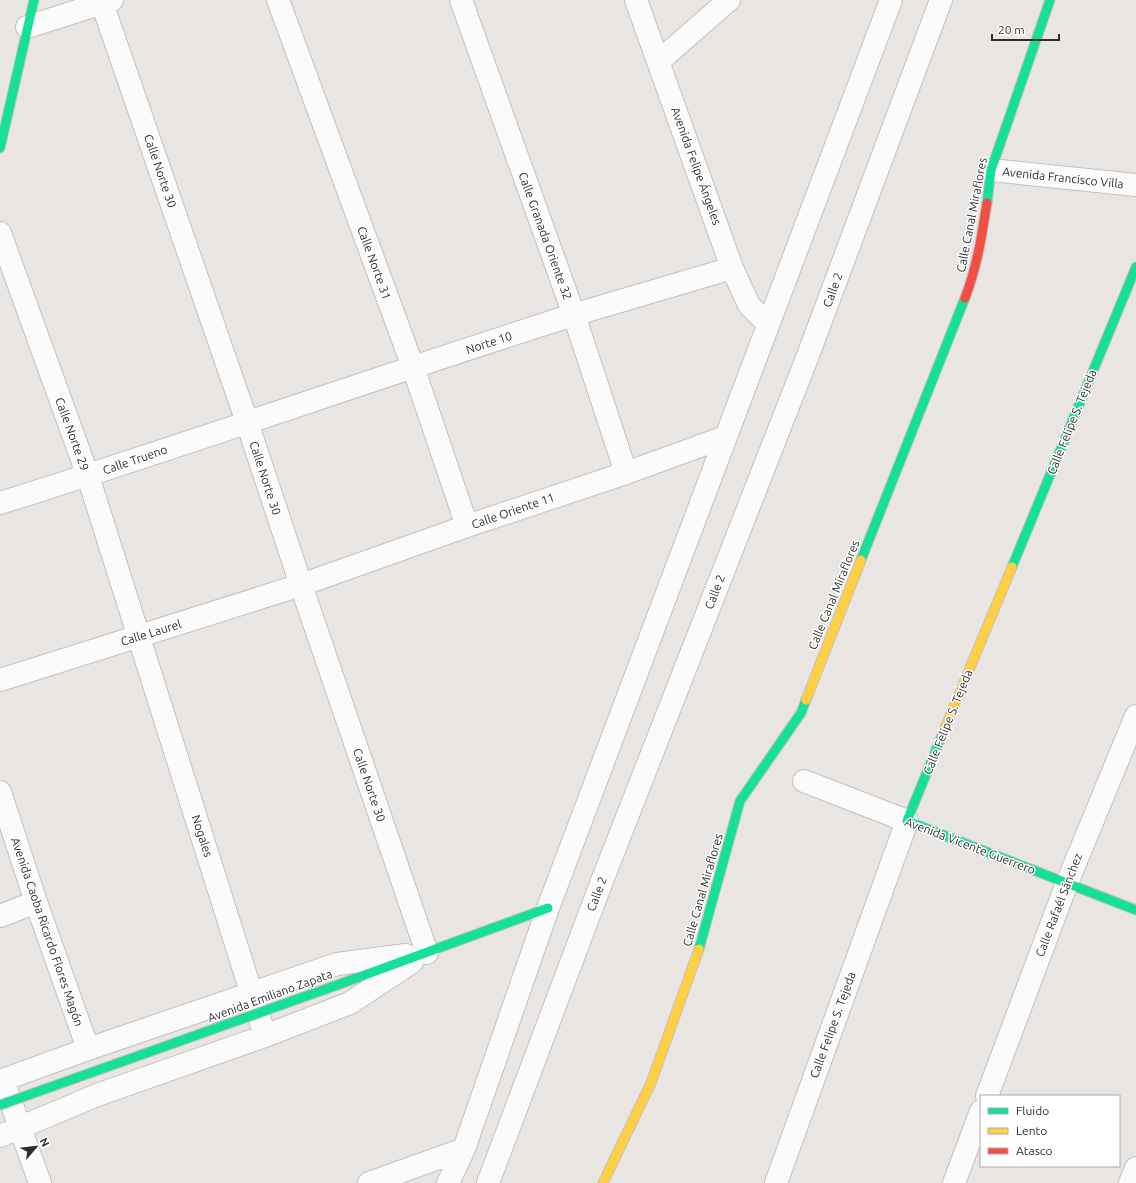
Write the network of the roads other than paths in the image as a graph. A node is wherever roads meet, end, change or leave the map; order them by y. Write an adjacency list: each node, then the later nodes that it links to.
1 (34, 0): 10 (street)
2 (278, 0): 20 (street, Calle Norte 31)
3 (461, 0): 18 (street, Calle Granada Oriente 32)
4 (636, 0): 11 (street, Avenida Felipe Ángeles)
5 (729, 0): 11 (street)
6 (891, 0): 19 (street)
7 (941, 0): 54 (street, Calle 2)
8 (1050, 0): 13 (street, Calle Canal Miraflores)
9 (107, 2): 10 (street); 21 (street, Calle Norte 30)
10 (27, 27): 12 (street)
11 (659, 61): 17 (street, Avenida Felipe Ángeles)
12 (0, 148)
13 (991, 170): 14 (street, Avenida Francisco Villa); 55 (street, Calle Canal Miraflores)
14 (1136, 185)
15 (0, 233): 24 (street, Calle Norte 29)
16 (1136, 267): 33 (street, Calle Felipe S. Tejeda)
17 (732, 268): 18 (street, Norte 10); 19 (street, Avenida Felipe Ángeles)
18 (574, 315): 20 (street, Norte 10); 23 (street, Calle Granada Oriente 32)
19 (768, 324): 22 (street)
20 (413, 367): 21 (street, Norte 10); 26 (street, Calle Norte 31)
21 (247, 422): 24 (street, Calle Trueno); 27 (street, Calle Norte 30)
22 (725, 437): 23 (street, Calle Oriente 11); 36 (street)
23 (626, 473): 26 (street, Calle Oriente 11)
24 (88, 476): 25 (street, Calle Trueno); 28 (street, Calle Norte 29)
25 (0, 503)
26 (467, 526): 27 (street, Calle Oriente 11)
27 (301, 585): 28 (street, Calle Laurel); 39 (street, Calle Norte 30)
28 (139, 637): 29 (street, Calle Laurel); 40 (street, Nogales)
29 (0, 680)
30 (1136, 716): 34 (street, Calle Rafaél Sánchez)
31 (804, 781): 33 (street, Avenida Vicente Guerrero)
32 (0, 792): 35 (street, Avenida Caoba Ricardo Flores Magón)
33 (907, 821): 34 (street, Avenida Vicente Guerrero); 56 (street, Calle Felipe S. Tejeda)
34 (1067, 883): 37 (street, Avenida Vicente Guerrero); 44 (street, Calle Rafaél Sánchez)
35 (36, 902): 38 (street); 42 (street, Avenida Caoba Ricardo Flores Magón)
36 (548, 908): 39 (street, Avenida Emiliano Zapata); 49 (street)
37 (1136, 910)
38 (0, 916)
39 (427, 953): 40 (street); 41 (street); 45 (street, Avenida Emiliano Zapata, bridge)
40 (252, 994): 41 (street, Nogales); 42 (street)
41 (265, 1036): 47 (street)
42 (88, 1049): 43 (street)
43 (1, 1081): 47 (street)
44 (987, 1095)
45 (0, 1105)
46 (980, 1114): 57 (street)
47 (21, 1128): 48 (street); 51 (street)
48 (0, 1136)
49 (464, 1149): 52 (street); 53 (street)
50 (1136, 1168): 58 (street)
51 (40, 1183)
52 (368, 1183)
53 (448, 1183)
54 (488, 1183)
55 (603, 1183)
56 (776, 1183)
57 (954, 1183)
58 (1130, 1183)

